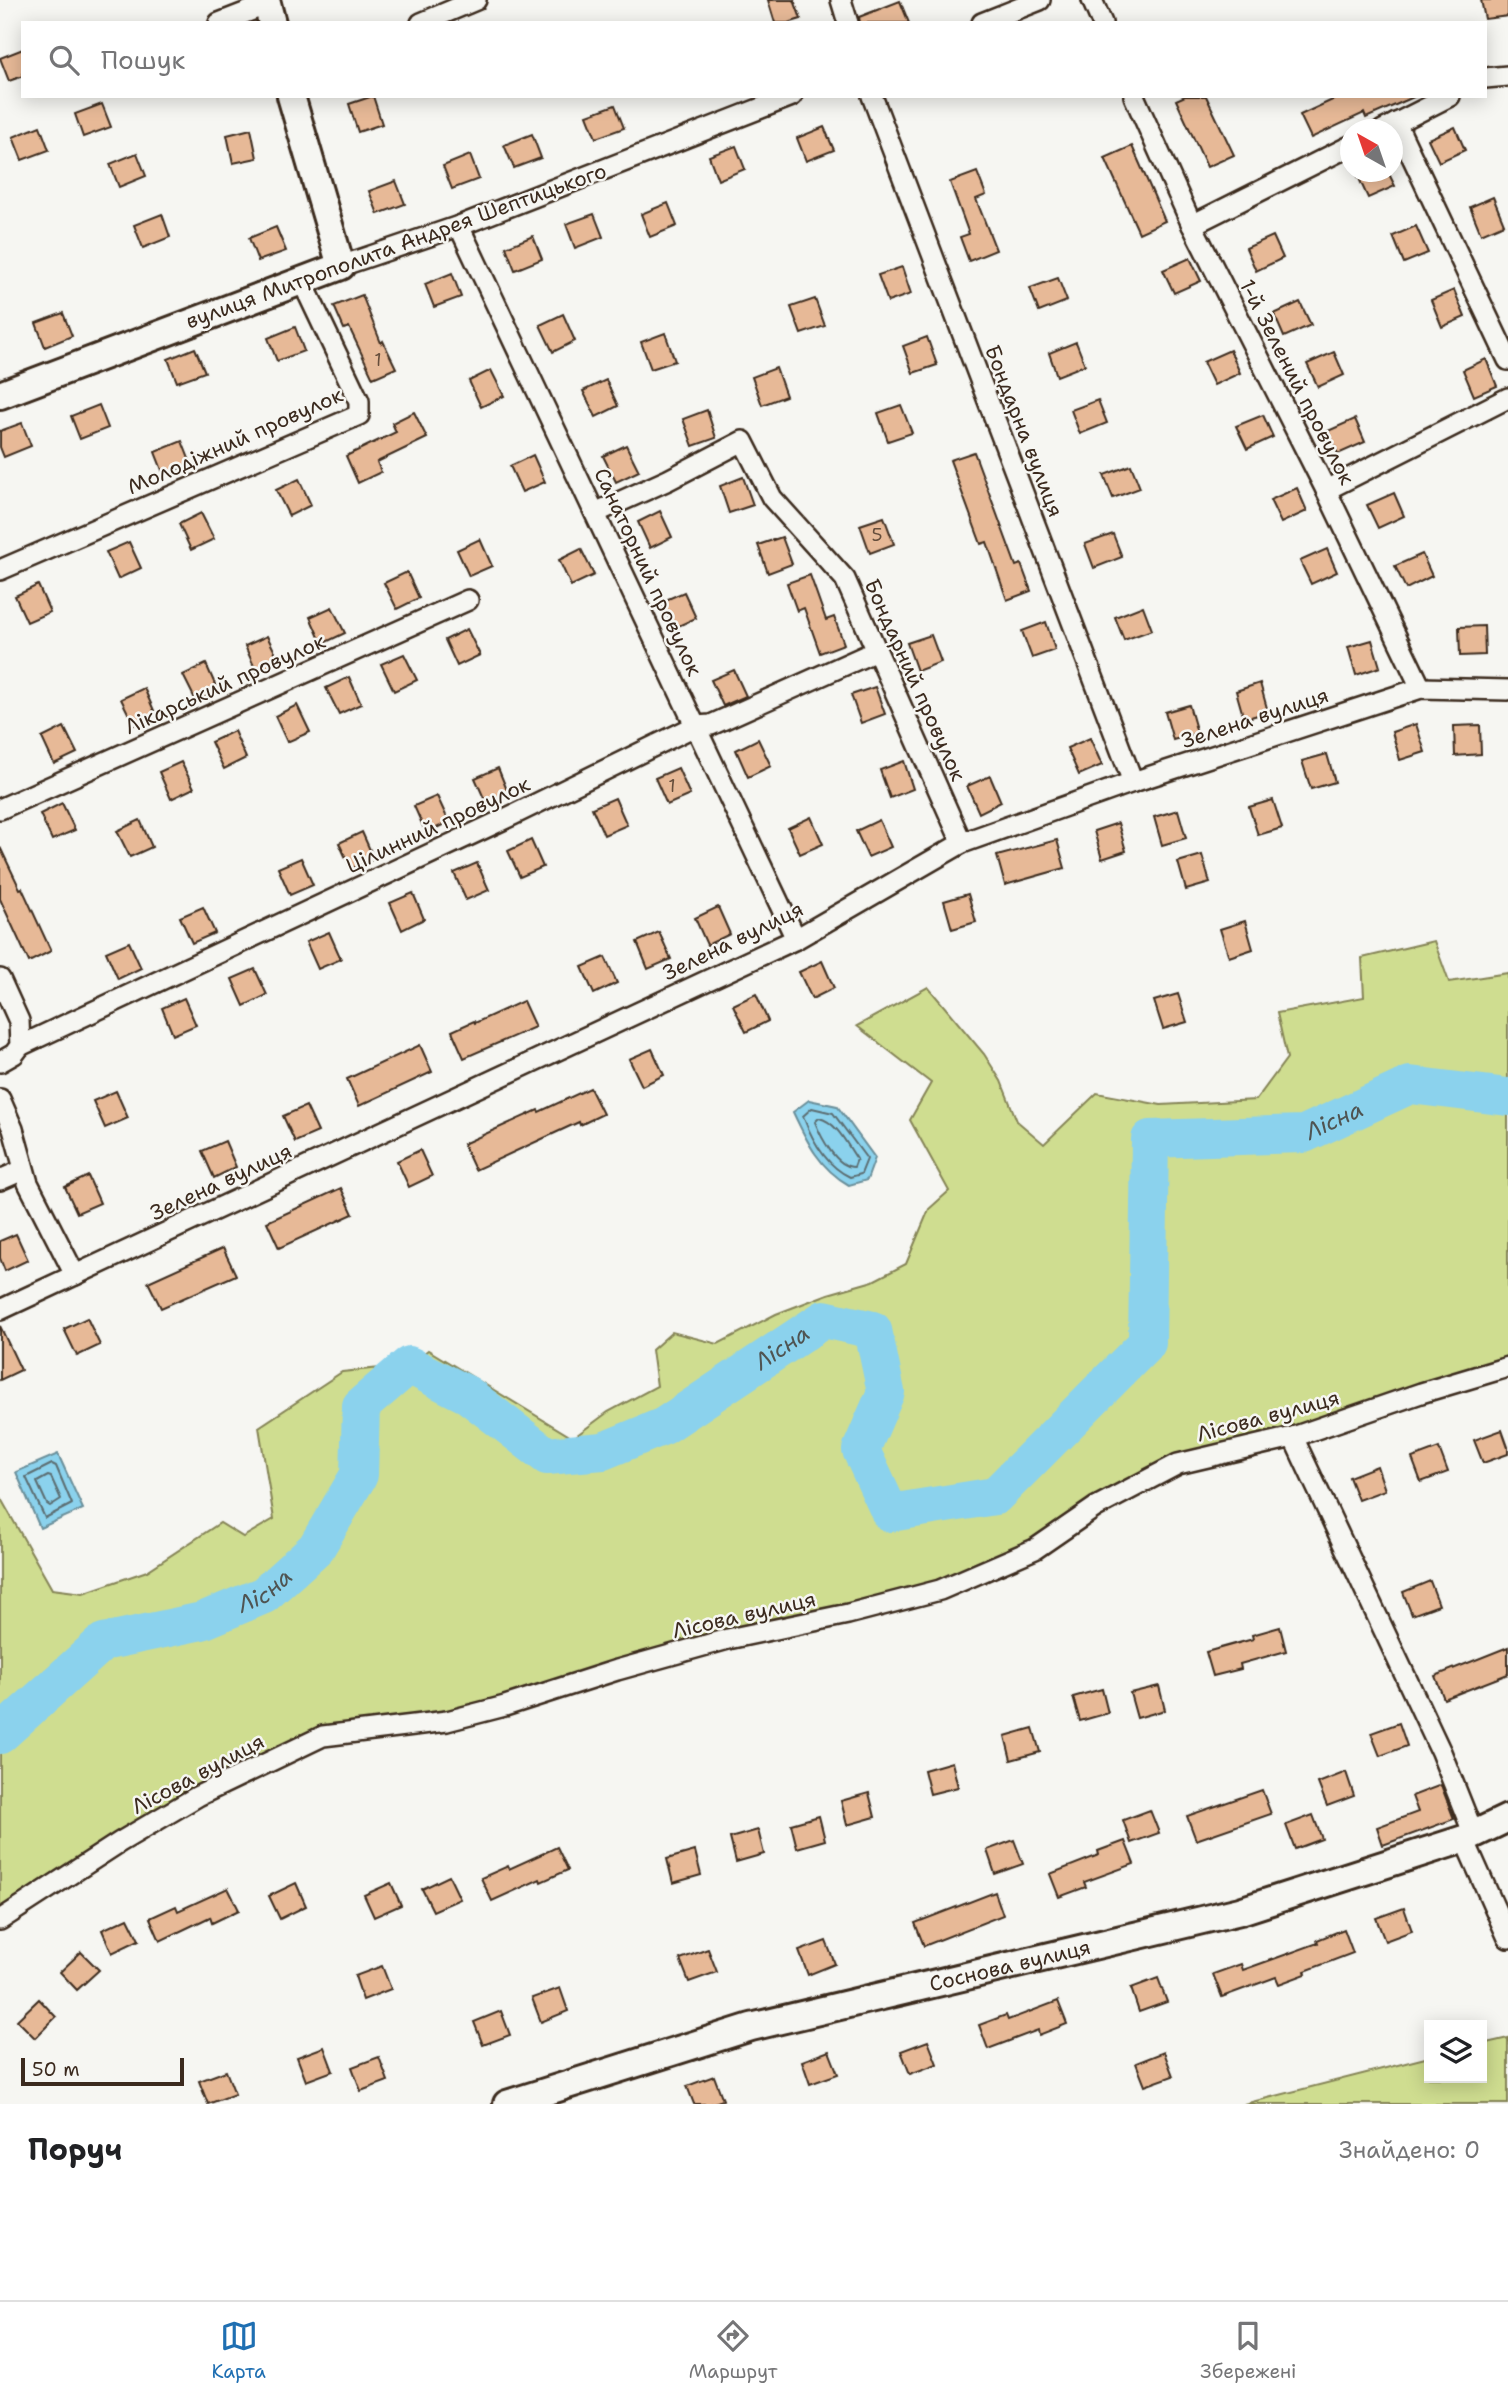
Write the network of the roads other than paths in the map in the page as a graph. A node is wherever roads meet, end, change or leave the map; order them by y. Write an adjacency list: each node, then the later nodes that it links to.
1 (476, 0): 7 (street)
2 (841, 0): 8 (street)
3 (1041, 0): 9 (street)
4 (1092, 0): 10 (street)
5 (269, 9): 6 (street)
6 (226, 21)
7 (426, 21)
8 (847, 21)
9 (987, 21)
10 (1101, 21)
11 (1508, 76): 12 (street)
12 (1487, 78)
13 (292, 98): 23 (street)
14 (787, 98): 22 (street, вулиця Митрополита Андрея Шептицького)
15 (873, 98): 36 (street, Бондарна вулиця)
16 (1135, 98): 21 (street, 1-й Зелений провулок)
17 (1446, 98): 18 (street)
18 (1403, 120)
19 (1340, 151): 21 (street)
20 (1403, 152): 25 (street)
21 (1192, 225): 28 (street, 1-й Зелений провулок)
22 (459, 226): 23 (street, вулиця Митрополита Андрея Шептицького); 29 (street, Санаторний провулок)
23 (341, 266): 24 (street, вулиця Митрополита Андрея Шептицького)
24 (302, 281): 26 (street, вулиця Митрополита Андрея Шептицького); 30 (street, Молодіжний провулок)
25 (1508, 360)
26 (0, 395)
27 (1508, 398): 28 (street)
28 (1326, 490): 33 (street, 1-й Зелений провулок)
29 (595, 513): 32 (street, Бондарний провулок); 35 (street, Санаторний провулок)
30 (0, 570)
31 (468, 600): 37 (street, Лікарський провулок)
32 (876, 651): 35 (street, Цілинний провулок); 38 (street, Бондарний провулок)
33 (1421, 688): 34 (street, Зелена вулиця); 36 (street, Зелена вулиця)
34 (1508, 691)
35 (695, 726): 39 (street, Санаторний провулок); 41 (street, Цілинний провулок)
36 (1133, 782): 38 (street, Зелена вулиця)
37 (0, 809)
38 (962, 843): 39 (street, Зелена вулиця)
39 (796, 939): 46 (street, Зелена вулиця)
40 (0, 979): 41 (street)
41 (20, 1046): 42 (street, Цілинний провулок)
42 (0, 1062)
43 (0, 1099): 44 (street)
44 (23, 1170): 45 (street); 46 (street)
45 (0, 1180)
46 (75, 1275): 47 (street, Зелена вулиця)
47 (0, 1310)
48 (1508, 1367): 49 (street, Лісова вулиця)
49 (1293, 1437): 51 (street); 52 (street, Лісова вулиця)
50 (1508, 1818): 51 (street, Соснова вулиця)
51 (1469, 1837): 53 (street); 54 (street, Соснова вулиця)
52 (0, 1920)
53 (1508, 1938)
54 (506, 2104)

